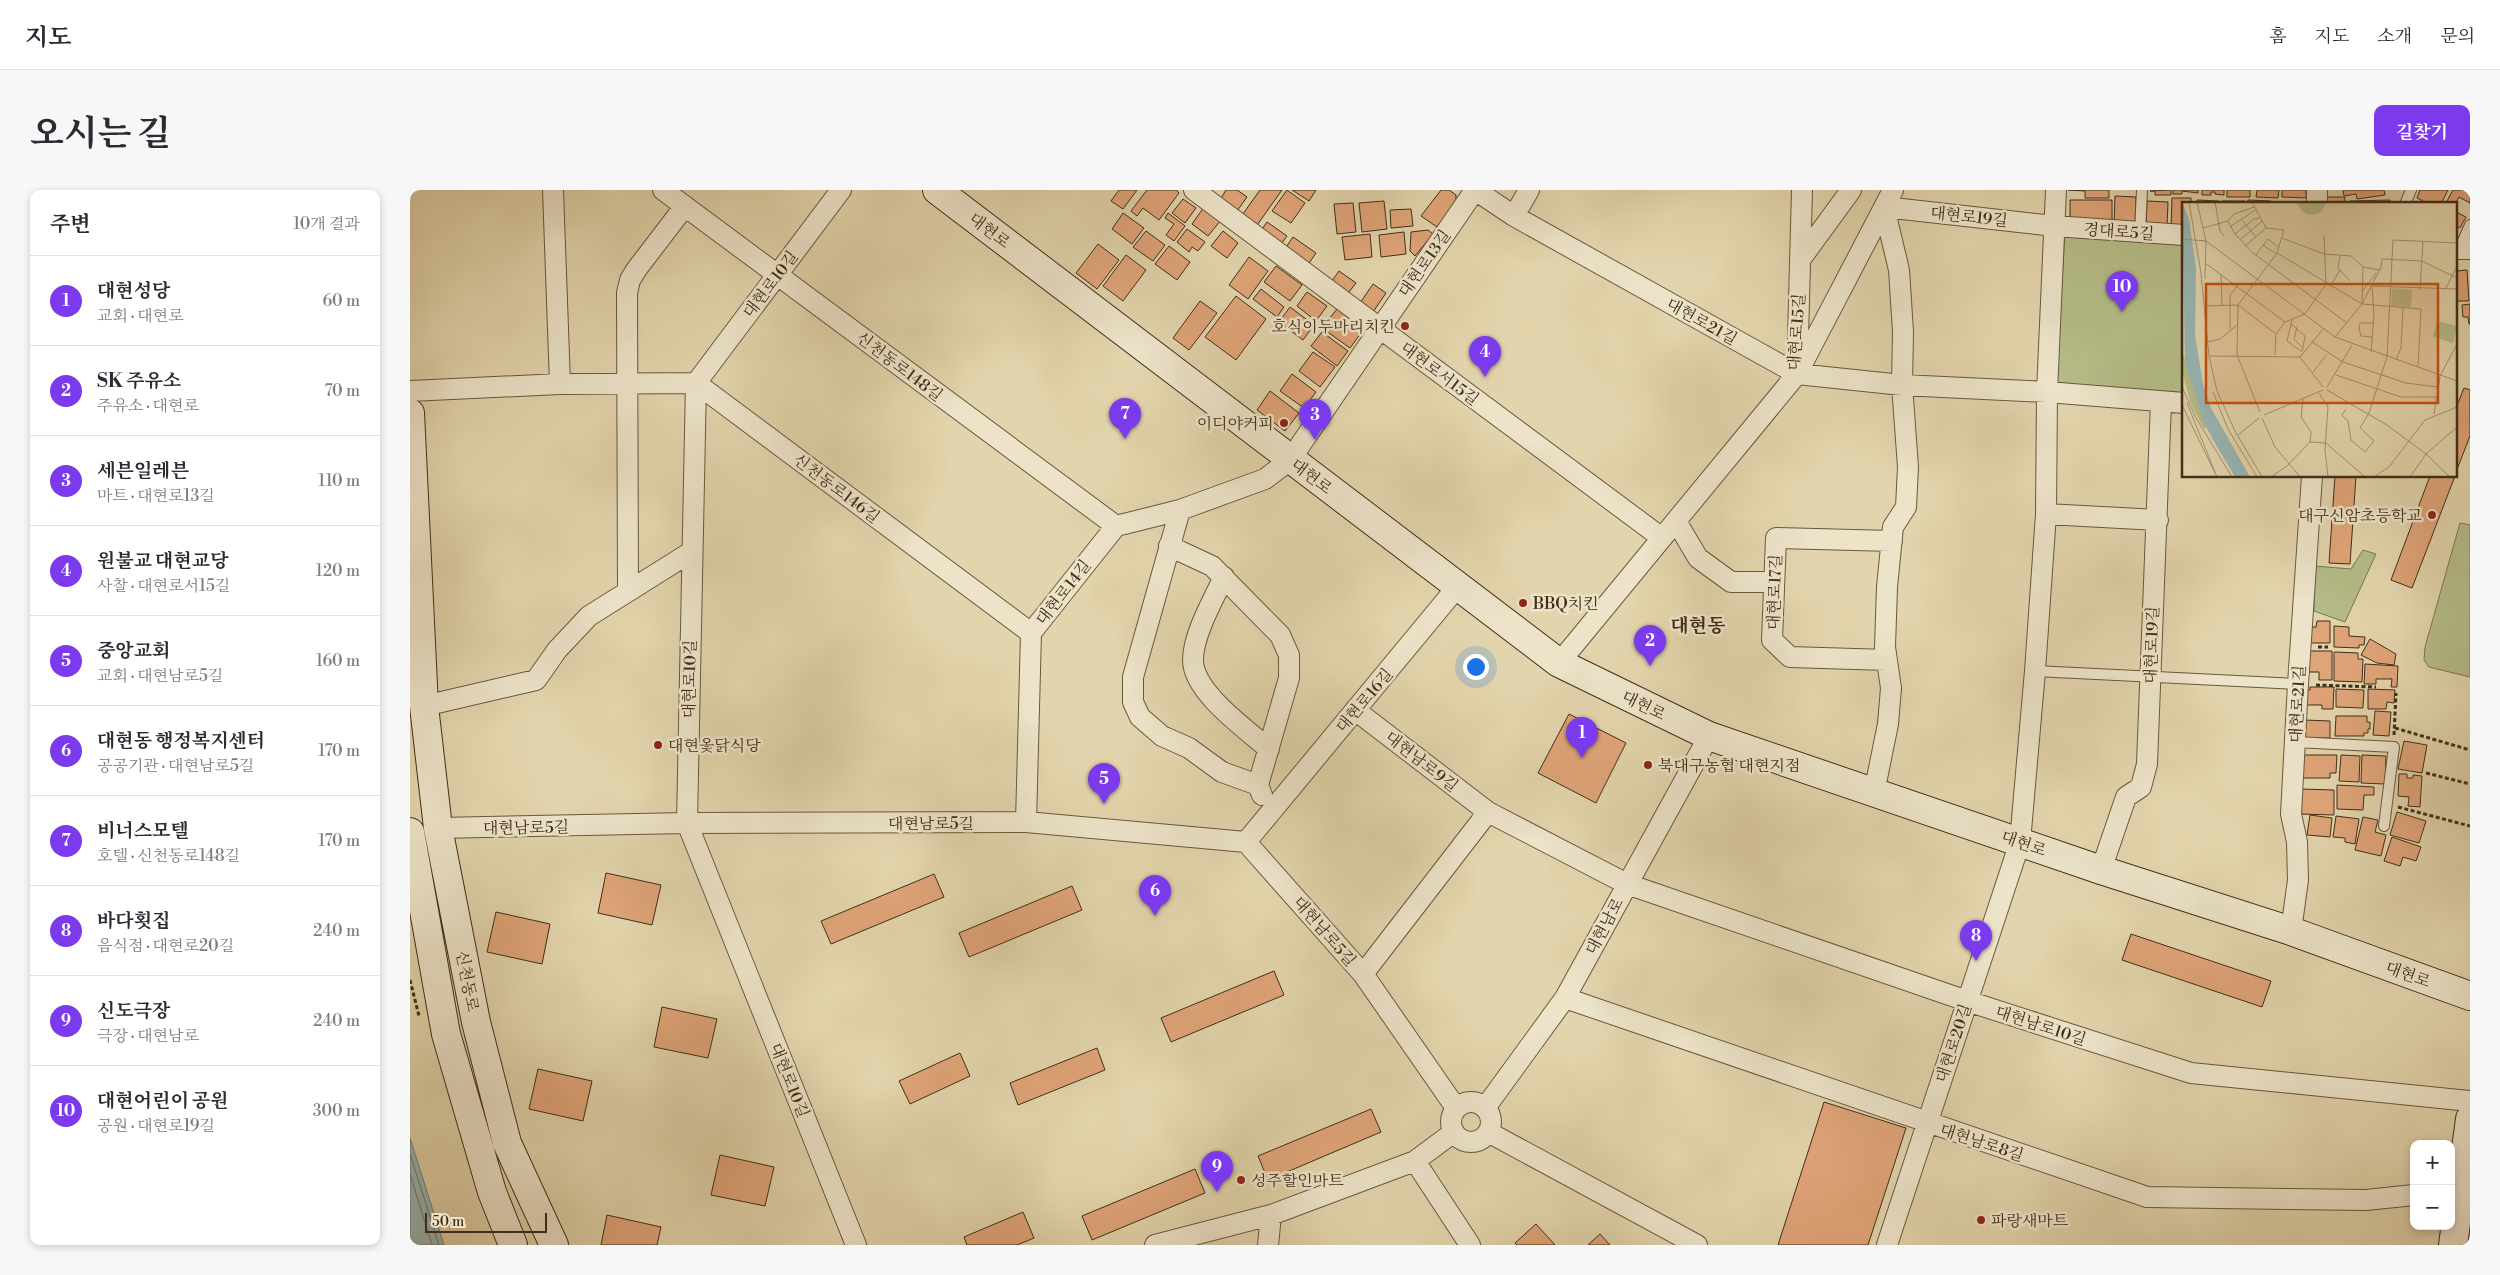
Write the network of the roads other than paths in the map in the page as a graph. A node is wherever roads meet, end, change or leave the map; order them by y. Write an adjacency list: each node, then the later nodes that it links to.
1 (553, 190): 27 (street)
2 (663, 190): 15 (street, 신천동로148길)
3 (841, 190): 23 (street, 대현로10길)
4 (937, 190): 35 (main road, 대현로)
5 (1194, 190): 24 (street, 대현로서15길)
6 (1475, 190): 16 (street, 대현로21길); 24 (street, 대현로13길)
7 (1529, 190): 16 (street)
8 (1802, 190): 22 (street, 대현로15길)
9 (1851, 190): 22 (street)
10 (2056, 190): 18 (street)
11 (2142, 190): 19 (lane)
12 (2411, 190): 14 (lane)
13 (1889, 198): 18 (street, 대현로19길); 25 (street); 29 (street)
14 (2406, 202)
15 (685, 206): 23 (street, 신천동로148길); 28 (street)
16 (1514, 216): 25 (street, 대현로21길)
17 (2470, 225): 21 (lane)
18 (2054, 226): 19 (street, 경대로5길); 31 (street)
19 (2140, 233): 20 (street, 경대로5길)
20 (2182, 235)
21 (2463, 249)
22 (1800, 260): 25 (street, 대현로15길)
23 (777, 274): 26 (street, 대현로10길); 41 (street, 신천동로148길)
24 (1379, 327): 35 (street, 대현로13길); 42 (street, 대현로서15길)
25 (1797, 374): 29 (street, 대현로21길); 40 (street, 대현로15길)
26 (696, 382): 28 (street); 45 (street, 대현로10길); 50 (street, 신천동로146길)
27 (560, 384): 28 (street); 30 (street)
28 (629, 384): 49 (street)
29 (1902, 385): 31 (street, 대현로21길); 43 (street)
30 (410, 391)
31 (2047, 392): 32 (street, 대현로21길); 38 (street)
32 (2161, 402): 33 (street, 대현로21길); 39 (street, 대현로19길)
33 (2182, 403)
34 (410, 413): 56 (main road, 신천동로)
35 (1290, 460): 37 (street); 48 (main road, 대현로)
36 (2312, 478): 55 (street, 대현로21길)
37 (1180, 510): 41 (street); 44 (street)
38 (2046, 514): 39 (street); 53 (street)
39 (2158, 520): 54 (street, 대현로19길)
40 (1676, 521): 42 (street, 대현로15길); 47 (street)
41 (1116, 526): 50 (street, 대현로14길)
42 (1662, 538): 52 (street, 대현로15길)
43 (1892, 541): 47 (street, 대현로17길); 51 (street)
44 (1169, 546): 46 (street); 61 (street)
45 (691, 552): 49 (street); 66 (street, 대현로10길)
46 (1224, 578): 60 (street); 60 (street)
47 (1774, 582): 51 (street, 대현로17길)
48 (1458, 586): 52 (main road, 대현로); 57 (street, 대현로16길)
49 (628, 590): 56 (street)
50 (1031, 633): 65 (street, 대현로14길)
51 (1887, 660): 62 (street)
52 (1559, 663): 58 (main road, 대현로)
53 (2035, 671): 54 (lane); 71 (street)
54 (2150, 677): 55 (lane); 72 (street, 대현로19길)
55 (2298, 684): 59 (street, 대현로21길)
56 (424, 706): 68 (main road, 신천동로)
57 (1356, 710): 63 (street, 대현남로9길); 64 (street, 대현로16길)
58 (1709, 736): 62 (main road, 대현로); 73 (street, 대현남로)
59 (2295, 742): 67 (lane); 74 (street, 대현로21길)
60 (1269, 749): 61 (street)
61 (1258, 785): 64 (street)
62 (1874, 793): 71 (main road, 대현로)
63 (1488, 812): 73 (street, 대현남로9길); 75 (street, 대현남로5길)
64 (1270, 813): 70 (street, 대현로16길)
65 (1026, 822): 66 (street, 대현남로5길); 70 (street, 대현남로5길)
66 (688, 823): 68 (street, 대현남로5길); 95 (street, 대현로10길)
67 (2384, 826)
68 (438, 828): 86 (main road, 신천동로)
69 (410, 832): 92 (main road, 신천동로)
70 (1246, 842): 75 (street, 대현남로5길)
71 (2020, 842): 72 (main road, 대현로); 78 (street, 대현로20길)
72 (2101, 870): 74 (main road, 대현로)
73 (1627, 884): 77 (street, 대현남로); 78 (street, 대현남로10길)
74 (2291, 930): 76 (main road, 대현로)
75 (1363, 974): 80 (street, 대현남로5길)
76 (2466, 992)
77 (1565, 998): 81 (street, 대현남로); 83 (street, 대현남로8길)
78 (1967, 1002): 79 (street, 대현남로10길); 83 (street, 대현로20길)
79 (2470, 1101)
80 (1456, 1108): 81 (street); 84 (street)
81 (1485, 1108): 85 (street)
82 (2470, 1119): 88 (main road)
83 (1927, 1124): 89 (street, 대현남로8길); 100 (street, 대현로20길)
84 (1454, 1132): 85 (street); 87 (street)
85 (1488, 1132): 99 (street)
86 (508, 1143): 93 (main road); 94 (main road, 신천동로)
87 (1415, 1162): 90 (street); 98 (street)
88 (2455, 1191)
89 (2410, 1195)
90 (1271, 1215): 96 (street); 97 (street)
91 (2454, 1230): 101 (main road)
92 (513, 1245)
93 (542, 1245)
94 (554, 1245)
95 (856, 1245)
96 (1155, 1245)
97 (1268, 1245)
98 (1470, 1245)
99 (1697, 1245)
100 (1887, 1245)
101 (2453, 1245)

